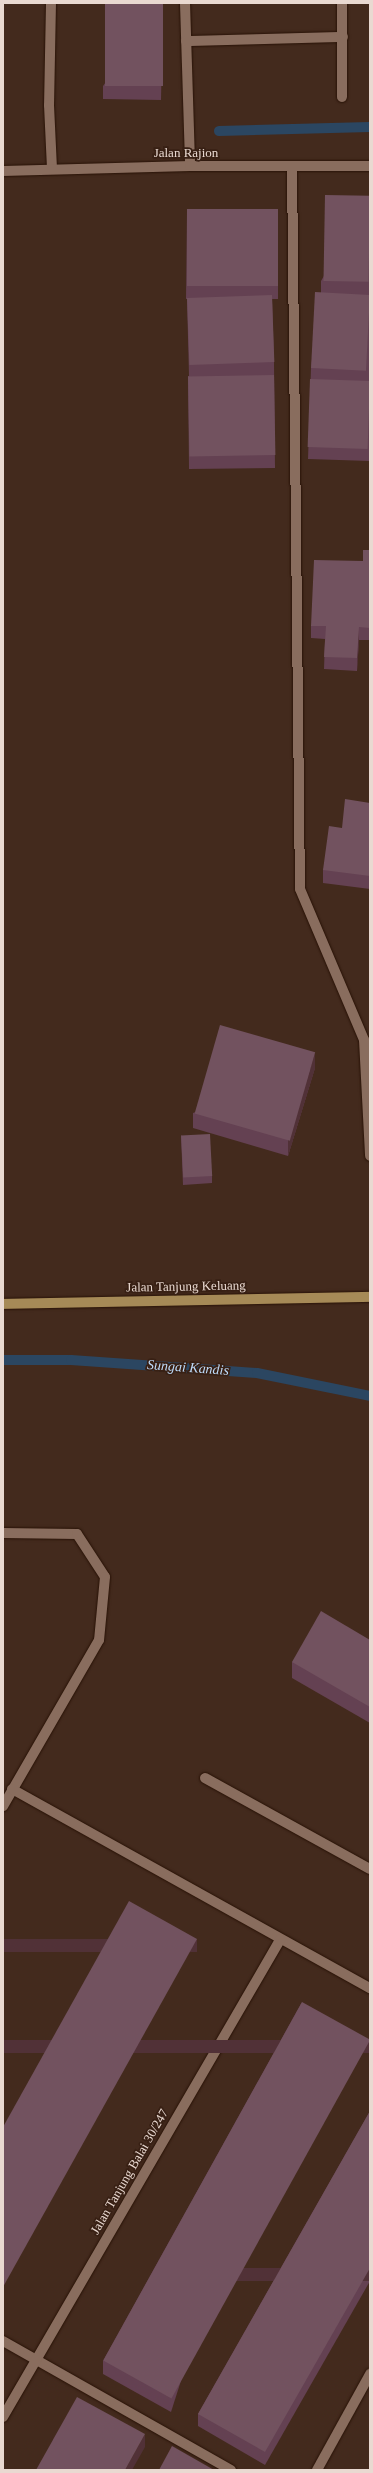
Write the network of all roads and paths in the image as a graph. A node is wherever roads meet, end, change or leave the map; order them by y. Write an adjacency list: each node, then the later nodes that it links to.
1 (51, 3): 10 (street)
2 (185, 3): 5 (street)
3 (342, 3): 4 (street)
4 (343, 37): 5 (street); 6 (street)
5 (186, 41): 7 (street)
6 (342, 97)
7 (190, 166): 8 (street, Jalan Rajion); 10 (street, Jalan Rajion)
8 (292, 166): 9 (street, Jalan Rajion); 12 (street)
9 (370, 166)
10 (52, 168): 11 (street, Jalan Rajion)
11 (3, 171)
12 (370, 1156)
13 (370, 1297): 14 (main road, Jalan Tanjung Keluang)
14 (3, 1304)
15 (3, 1534): 17 (street)
16 (205, 1778): 19 (street)
17 (12, 1789): 18 (street); 20 (street)
18 (3, 1806)
19 (370, 1869)
20 (280, 1940): 21 (street); 23 (street, Jalan Tanjung Balai 30/247)
21 (370, 1988)
22 (3, 2341): 23 (street)
23 (36, 2360): 25 (street, Jalan Tanjung Balai 30/247); 26 (street)
24 (370, 2374): 27 (street)
25 (3, 2417)
26 (231, 2470)
27 (317, 2470)

